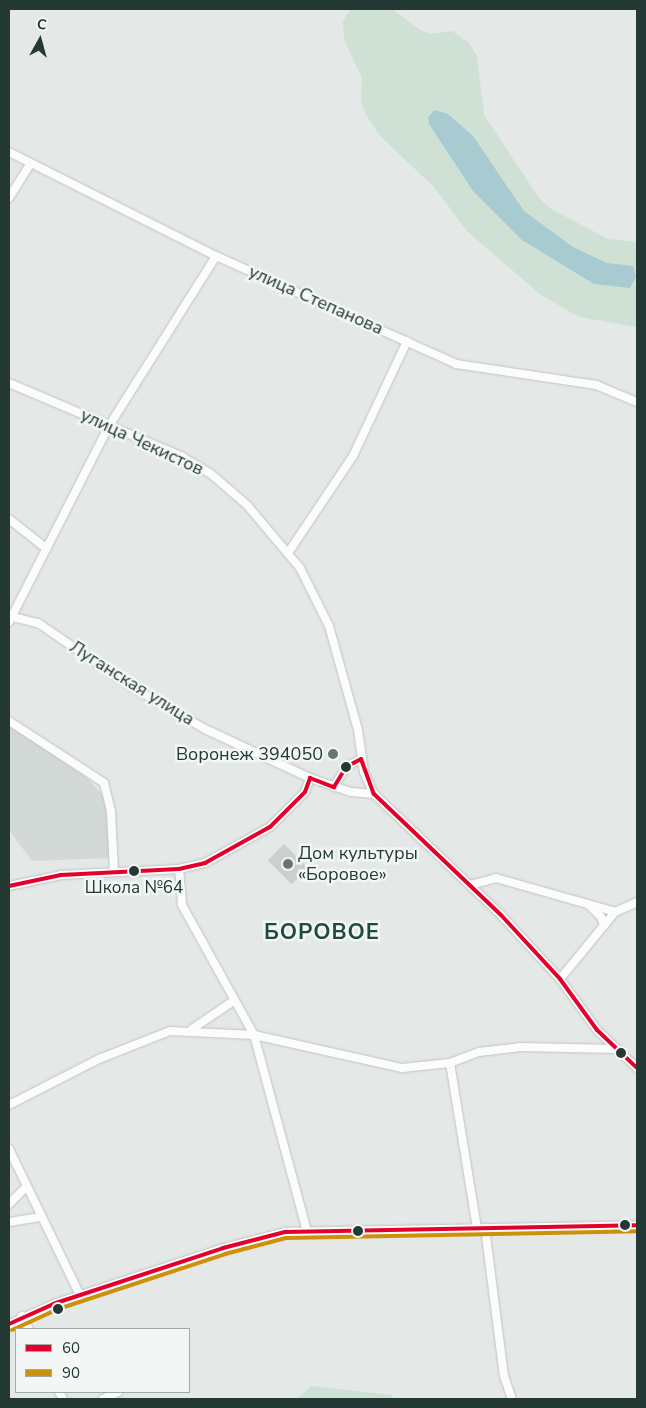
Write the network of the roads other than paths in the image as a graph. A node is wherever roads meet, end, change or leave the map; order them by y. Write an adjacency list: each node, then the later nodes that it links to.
1 (9, 152): 2 (street, улица Степанова)
2 (30, 165): 3 (street); 4 (street, улица Степанова)
3 (9, 198)
4 (216, 256): 5 (street, улица Степанова); 8 (street)
5 (407, 340): 7 (street, улица Степанова); 11 (street)
6 (9, 384): 8 (street, улица Чекистов)
7 (637, 402)
8 (109, 426): 10 (street); 11 (street, улица Чекистов)
9 (9, 519): 10 (street)
10 (47, 549): 12 (street)
11 (288, 553): 14 (street, улица Чекистов)
12 (9, 618): 15 (street, Луганская улица)
13 (9, 721): 19 (street)
14 (361, 759): 16 (street); 17 (street, улица Чекистов)
15 (310, 778): 16 (street, Луганская улица); 18 (street)
16 (334, 787): 17 (street, Луганская улица)
17 (374, 794): 20 (street)
18 (179, 869): 19 (street); 27 (street)
19 (114, 872): 21 (street)
20 (470, 885): 22 (street); 26 (street)
21 (9, 886)
22 (585, 902): 24 (street); 25 (street)
23 (637, 902): 24 (street)
24 (615, 912): 25 (street)
25 (604, 925): 26 (street)
26 (560, 979): 30 (street)
27 (232, 1002): 28 (street); 29 (street)
28 (192, 1029): 29 (street); 33 (street)
29 (254, 1035): 31 (street); 41 (street)
30 (617, 1049): 31 (street); 32 (street)
31 (450, 1063): 40 (street)
32 (637, 1068)
33 (9, 1104)
34 (9, 1149): 35 (street)
35 (26, 1187): 36 (street); 37 (street)
36 (9, 1204)
37 (42, 1217): 38 (street); 42 (street)
38 (9, 1222)
39 (637, 1225): 40 (street)
40 (481, 1228): 41 (street); 48 (street)
41 (307, 1231): 42 (street)
42 (80, 1295): 43 (street)
43 (22, 1316): 44 (street); 45 (street)
44 (9, 1324)
45 (28, 1328)
46 (116, 1393): 47 (street)
47 (103, 1399)
48 (512, 1399)

